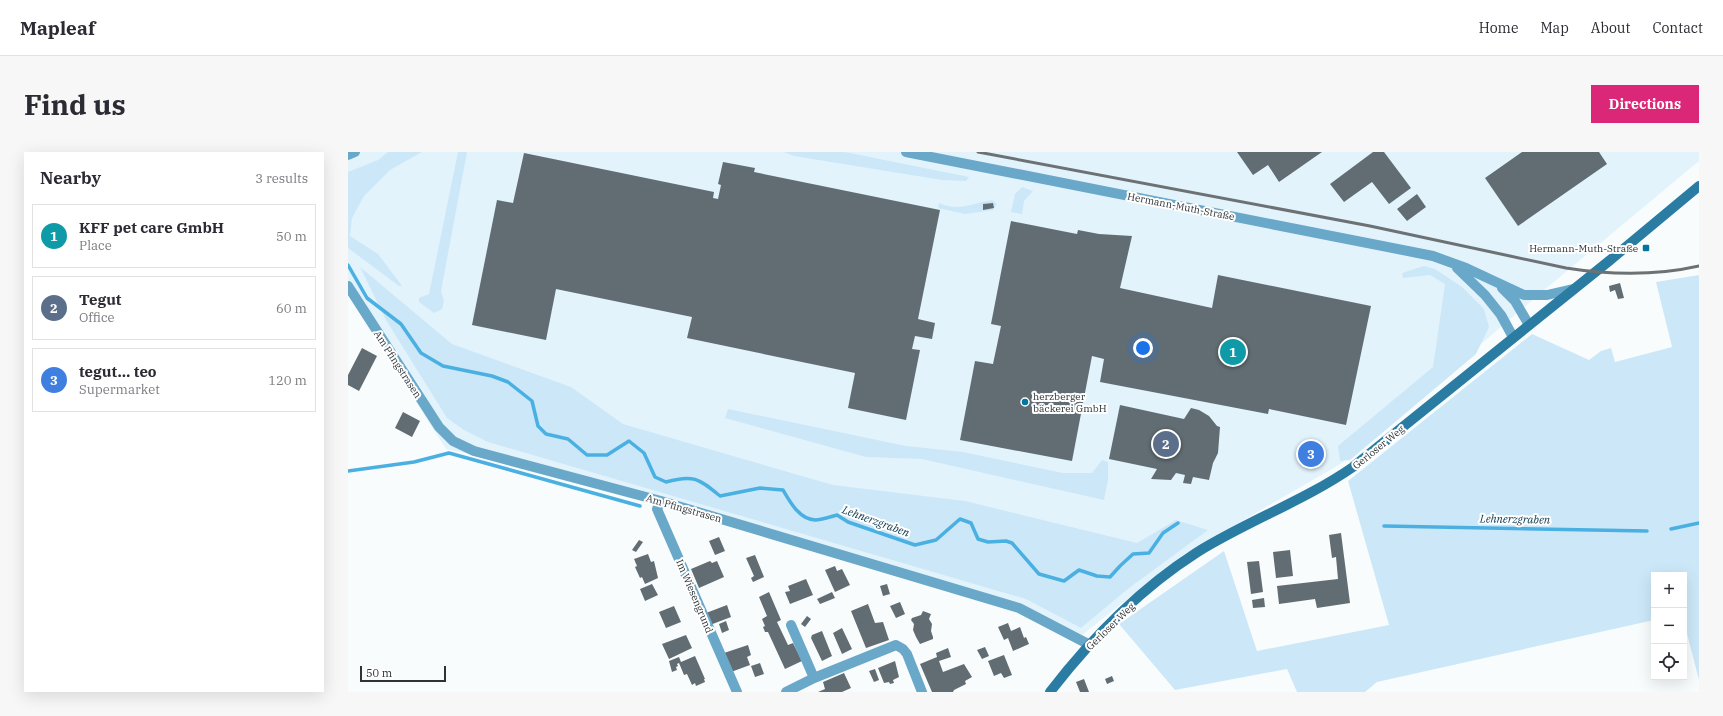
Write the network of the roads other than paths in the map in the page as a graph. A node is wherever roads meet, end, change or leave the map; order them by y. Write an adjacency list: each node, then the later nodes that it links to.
1 (355, 152): 3 (street)
2 (906, 152): 5 (street, Hermann-Muth-Straße)
3 (348, 155)
4 (1699, 186): 8 (street, Gerloser Weg)
5 (1454, 265): 6 (street, Hermann-Muth-Straße); 10 (street, Hermann-Muth-Straße)
6 (1498, 284): 8 (street, Hermann-Muth-Straße); 9 (street, Hermann-Muth-Straße)
7 (348, 286): 11 (street, Am Pfingstrasen)
8 (1573, 289): 9 (street, Gerloser Weg)
9 (1529, 325): 10 (street, Gerloser Weg)
10 (1513, 337): 13 (street, Gerloser Weg)
11 (661, 501): 13 (street, Am Pfingstrasen); 15 (street, Im Wiesengrund)
12 (791, 625): 14 (street)
13 (1090, 645): 18 (street, Gerloser Weg)
14 (814, 678): 16 (street); 17 (street)
15 (736, 692)
16 (786, 692)
17 (922, 692)
18 (1050, 692)

